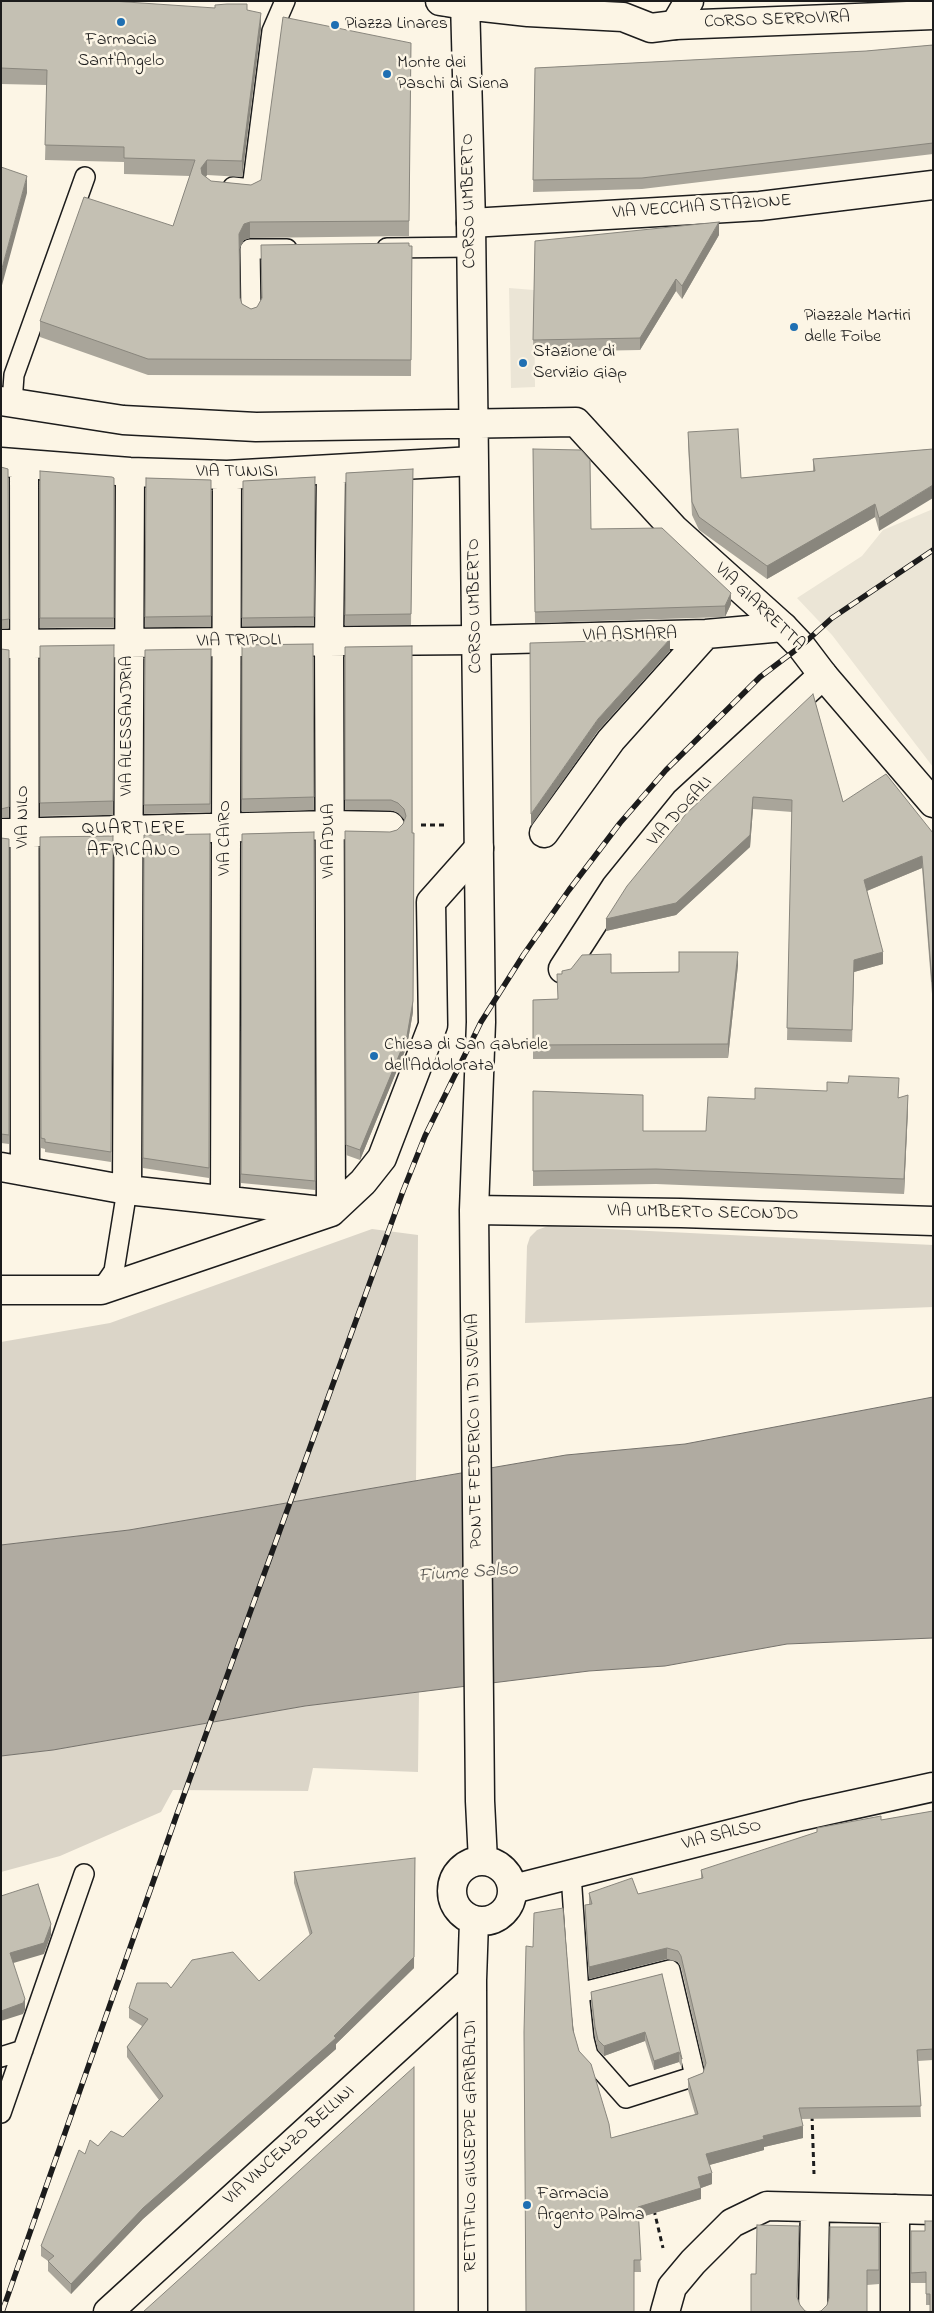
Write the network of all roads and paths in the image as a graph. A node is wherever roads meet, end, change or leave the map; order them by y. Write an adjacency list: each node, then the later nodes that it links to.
1 (285, 1): 9 (lane)
2 (689, 1): 7 (street)
3 (457, 3): 4 (street, CORSO SERROVIRA); 11 (street, CORSO UMBERTO)
4 (630, 6): 7 (street, CORSO SERROVIRA)
5 (811, 11): 6 (street, CORSO SERROVIRA); 7 (street, CORSO SERROVIRA)
6 (933, 15)
7 (675, 25)
8 (85, 178): 15 (lane)
9 (212, 185)
10 (933, 185): 11 (street, VIA VECCHIA STAZIONE)
11 (471, 235): 12 (lane); 16 (street, CORSO UMBERTO)
12 (369, 248)
13 (310, 249): 14 (lane)
14 (251, 313)
15 (7, 402): 16 (street)
16 (473, 422): 17 (street, CORSO UMBERTO); 22 (street, VIA GIARRETTA)
17 (474, 461): 19 (street, VIA TUNISI); 24 (street, CORSO UMBERTO)
18 (12, 463): 20 (street, VIA TUNISI); 28 (street, VIA NILO)
19 (331, 470): 21 (street, VIA TUNISI); 25 (street, VIA ADUA)
20 (130, 472): 21 (street, VIA TUNISI); 27 (street, VIA ALESSANDRIA)
21 (227, 475): 26 (street, VIA CAIRO)
22 (783, 627): 23 (street, VIA ASMARA); 29 (street, VIA GIARRETTA)
23 (706, 634): 24 (street, VIA ASMARA); 36 (street)
24 (476, 640): 25 (street, VIA TRIPOLI); 37 (street, CORSO UMBERTO)
25 (329, 641): 26 (street, VIA TRIPOLI); 31 (street, VIA ADUA)
26 (226, 642): 27 (street, VIA TRIPOLI); 33 (street, VIA CAIRO)
27 (128, 643): 28 (street, VIA TRIPOLI); 34 (street, VIA ALESSANDRIA)
28 (13, 644): 35 (street, VIA NILO)
29 (822, 675): 30 (street, VIA GIARRETTA); 38 (street, VIA DOGALI)
30 (933, 803)
31 (330, 825): 32 (street); 33 (street); 43 (street, VIA ADUA)
32 (390, 826): 37 (path)
33 (226, 827): 34 (street); 41 (street, VIA CAIRO)
34 (127, 830): 35 (street); 40 (street, VIA ALESSANDRIA)
35 (13, 832): 39 (street, VIA NILO)
36 (544, 833)
37 (478, 836): 42 (street, CORSO UMBERTO); 43 (street)
38 (563, 969)
39 (13, 1168): 40 (street)
40 (127, 1190): 41 (street); 46 (lane)
41 (225, 1200): 43 (street)
42 (474, 1210): 44 (street, VIA UMBERTO SECONDO); 48 (street, PONTE FEDERICO II DI SVEVIA)
43 (331, 1212): 46 (street)
44 (933, 1220)
45 (1, 1290): 46 (street)
46 (101, 1290)
47 (933, 1787): 50 (street, VIA SALSO)
48 (483, 1861): 51 (street); 52 (street)
49 (84, 1874): 55 (lane)
50 (571, 1874): 51 (street, VIA SALSO); 54 (lane)
51 (513, 1888): 52 (street)
52 (474, 1921): 53 (street, RETTIFILO GIUSEPPE GARIBALDI)
53 (472, 1980): 64 (street, VIA VINCENZO BELLINI); 65 (street, RETTIFILO GIUSEPPE GARIBALDI)
54 (579, 1993): 54 (lane)
55 (23, 2050): 56 (lane); 57 (lane)
56 (1, 2057)
57 (1, 2113)
58 (812, 2113): 60 (path)
59 (652, 2203): 63 (path)
60 (815, 2208): 61 (street); 63 (street); 66 (street)
61 (895, 2209): 62 (street); 67 (street)
62 (933, 2210)
63 (669, 2299)
64 (108, 2312)
65 (473, 2312)
66 (813, 2312)
67 (895, 2312)

